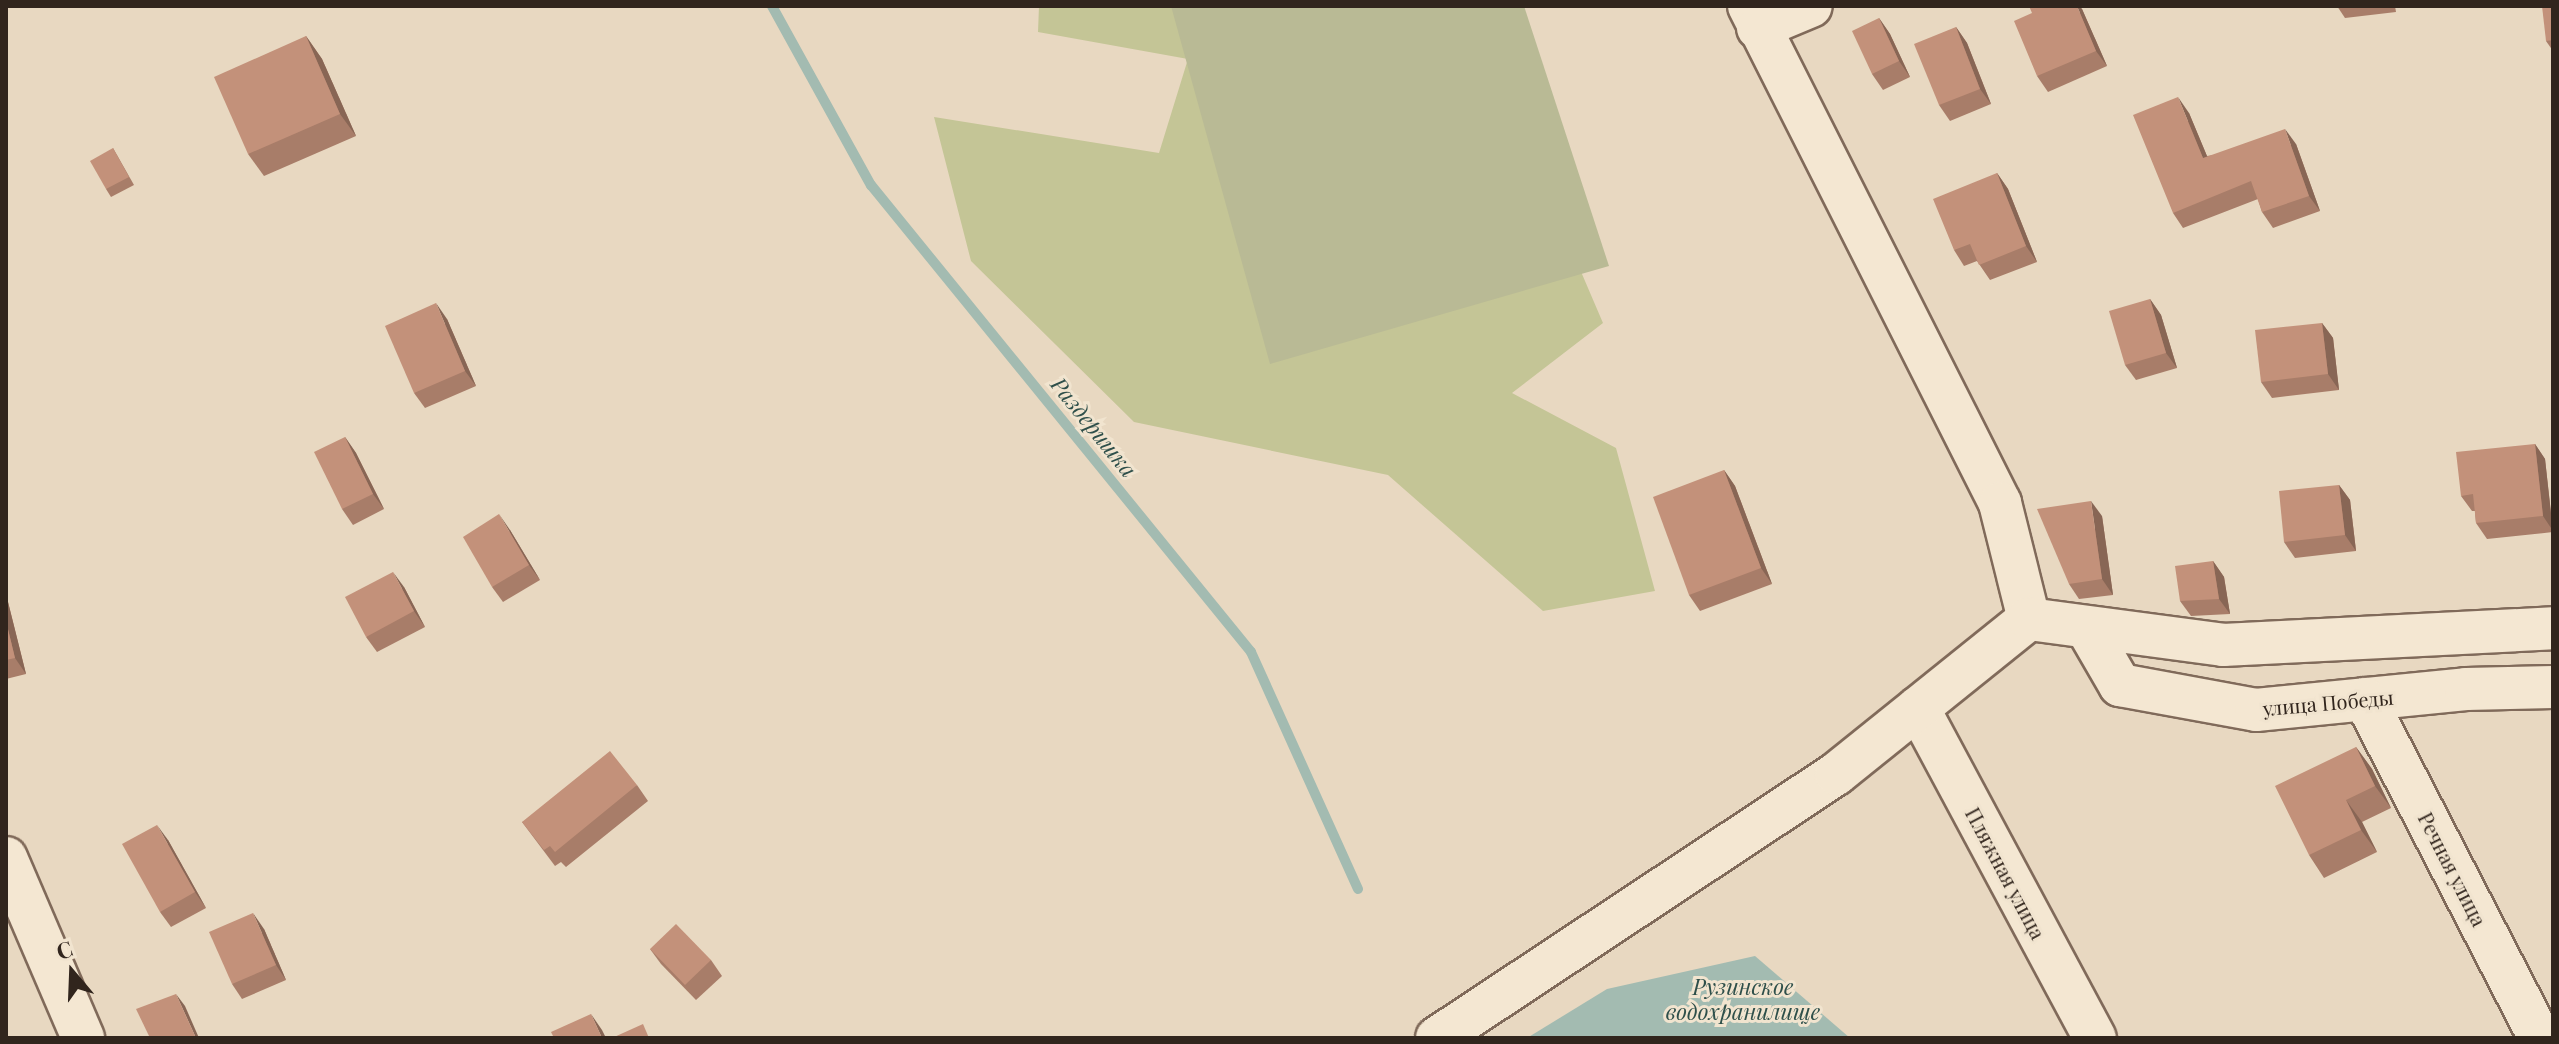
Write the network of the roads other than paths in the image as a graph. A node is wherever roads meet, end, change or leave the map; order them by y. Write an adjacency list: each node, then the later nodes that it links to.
1 (1811, 6): 2 (street)
2 (1753, 17): 3 (street)
3 (2029, 619): 5 (street); 8 (street)
4 (2553, 628): 5 (street)
5 (2088, 630): 7 (street, улица Победы)
6 (2553, 687): 7 (street, улица Победы)
7 (2365, 699): 13 (street, Речная улица)
8 (1918, 708): 11 (street); 12 (street, Пляжная улица)
9 (6, 858): 10 (street)
10 (83, 1038)
11 (1437, 1038)
12 (2095, 1038)
13 (2540, 1038)

